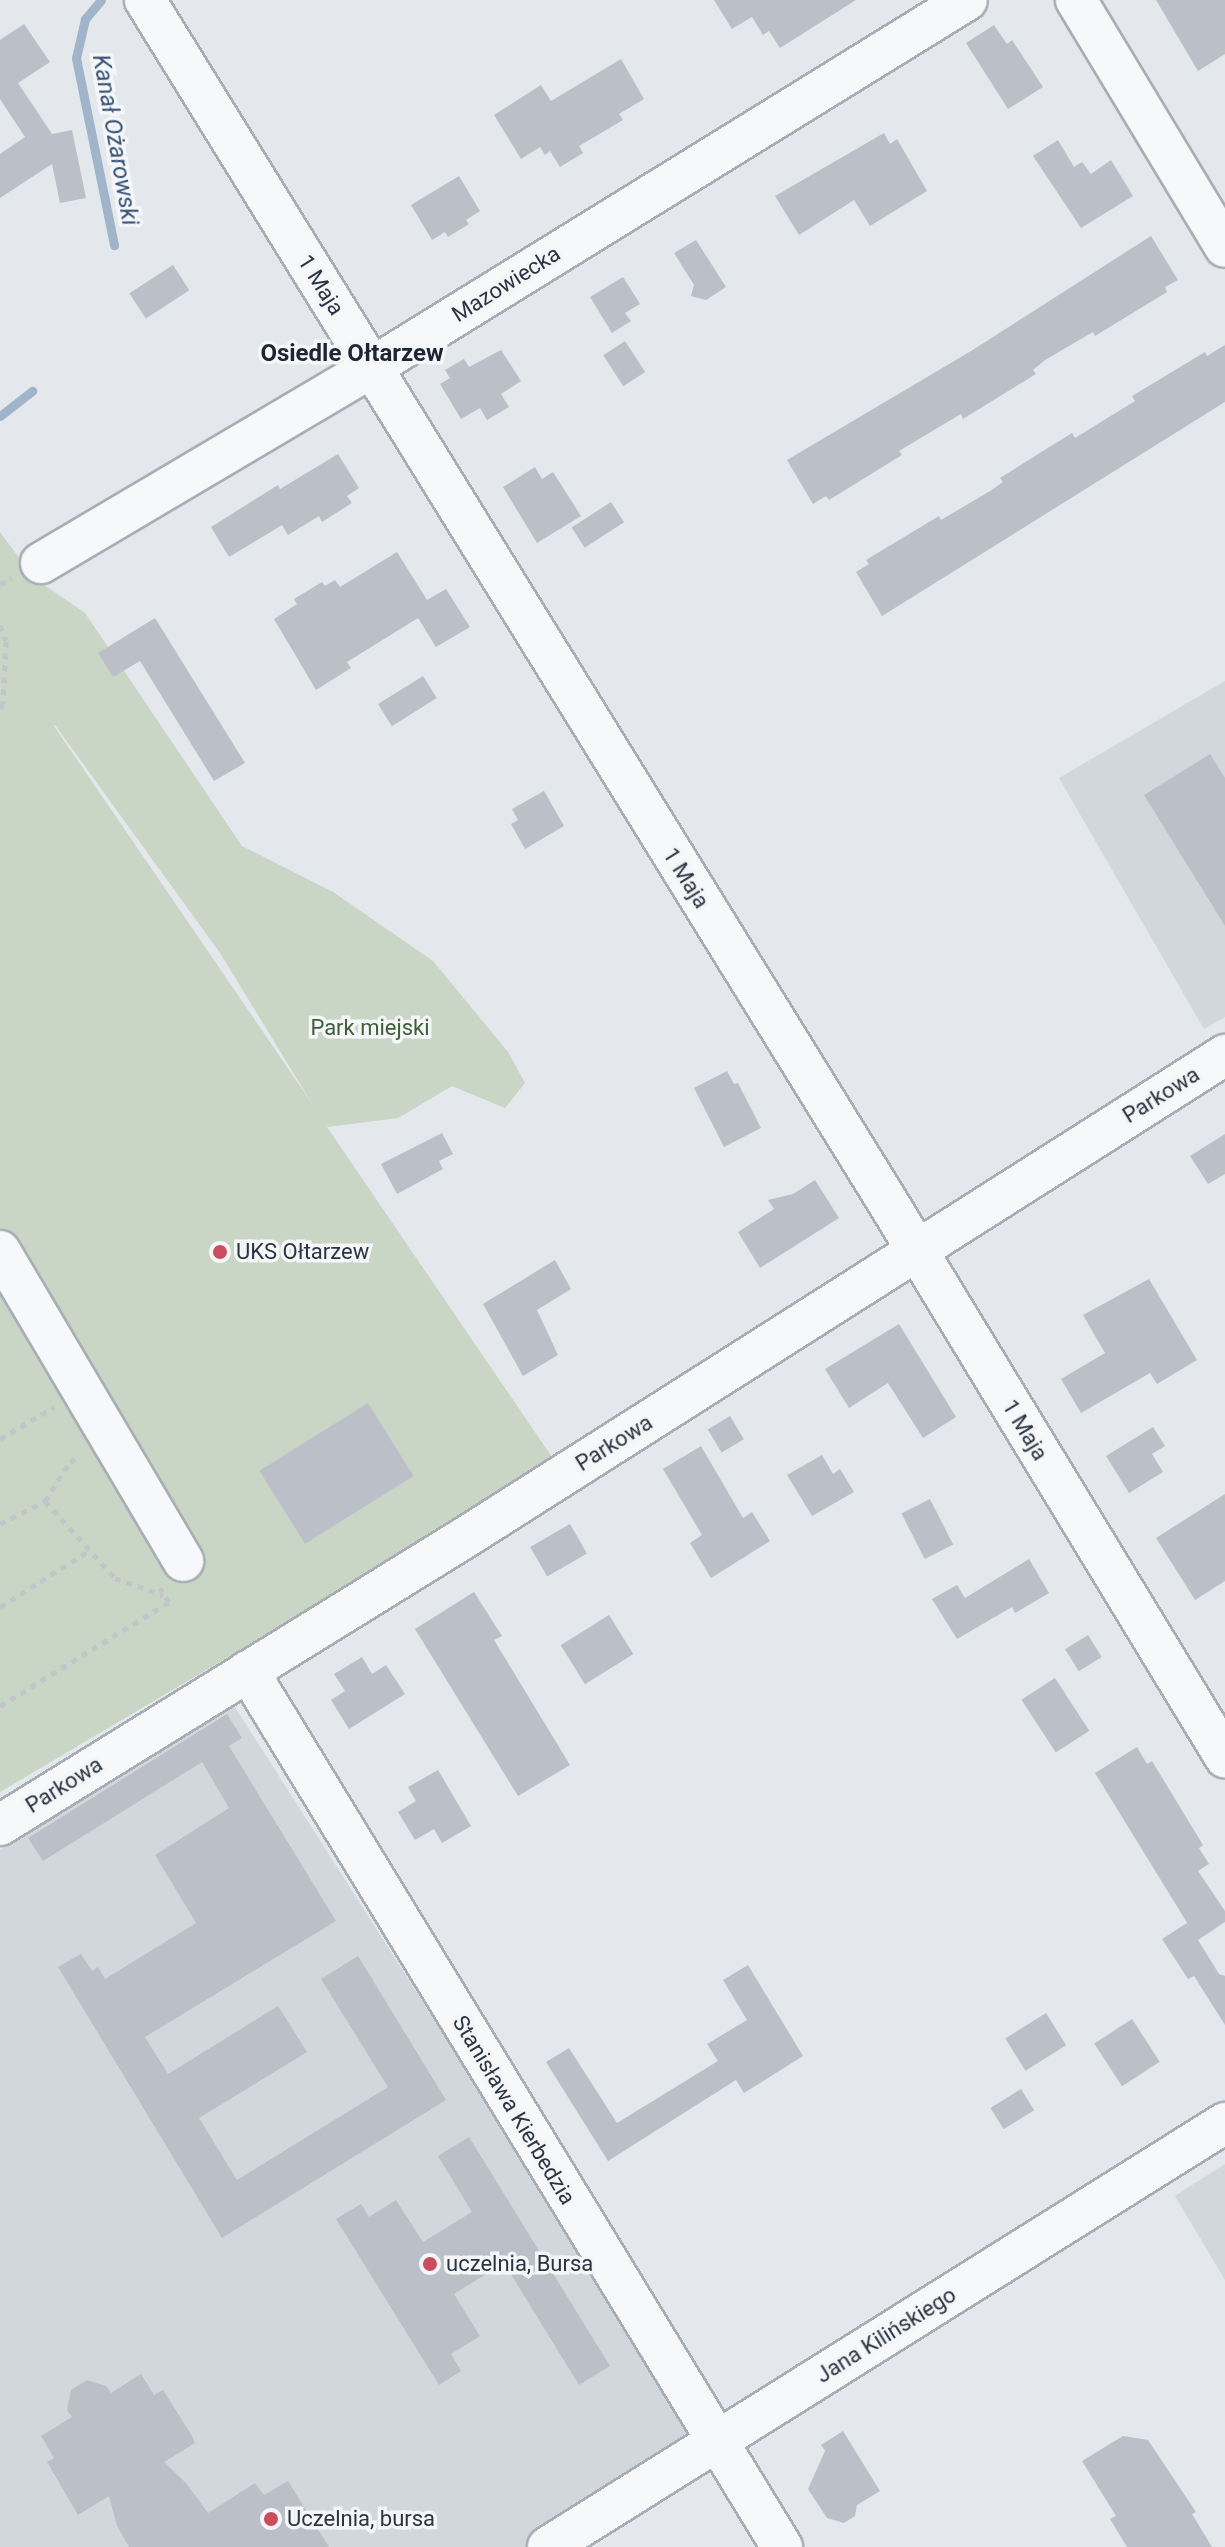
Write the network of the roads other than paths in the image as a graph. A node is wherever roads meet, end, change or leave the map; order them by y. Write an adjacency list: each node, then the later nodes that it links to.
1 (145, 0): 5 (street, 1 Maja)
2 (967, 0): 5 (street, Mazowiecka)
3 (1076, 0): 4 (street)
4 (1225, 247)
5 (371, 368): 6 (street, Mazowiecka); 9 (street, 1 Maja)
6 (41, 563)
7 (1225, 1055): 9 (street, Parkowa)
8 (0, 1251): 10 (street)
9 (915, 1251): 11 (street, Parkowa); 12 (street, 1 Maja)
10 (170, 1572)
11 (248, 1671): 13 (street, Parkowa); 15 (street, Stanisława Kierbedzia)
12 (1225, 1757)
13 (0, 1825)
14 (1225, 2123): 15 (street, Jana Kilińskiego)
15 (718, 2441): 16 (street, Jana Kilińskiego); 17 (street, Stanisława Kierbedzia)
16 (548, 2547)
17 (782, 2547)

